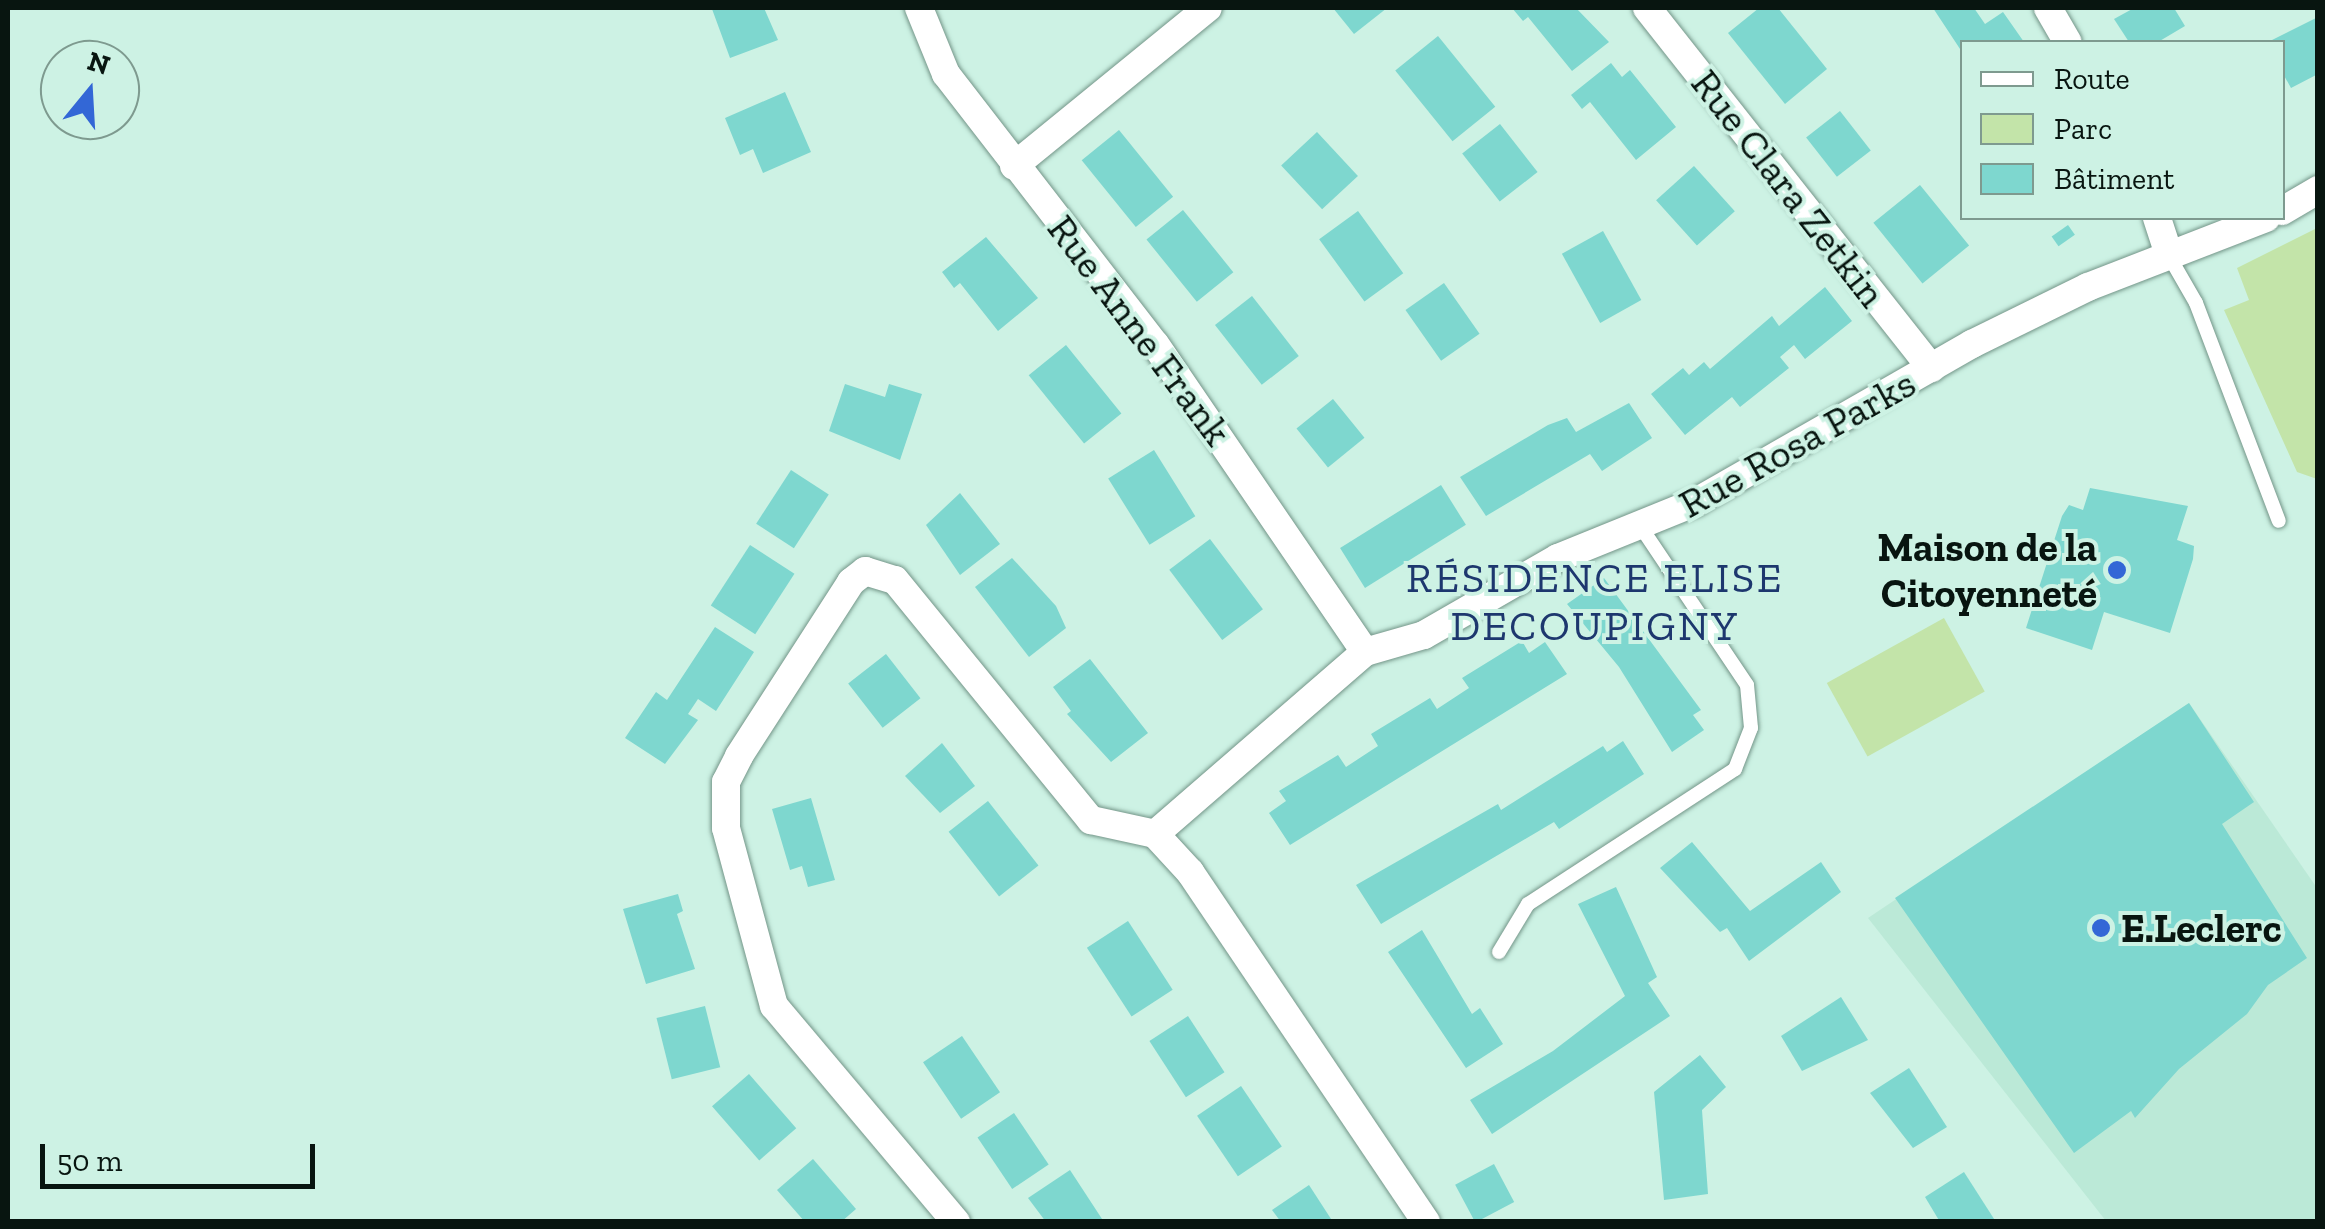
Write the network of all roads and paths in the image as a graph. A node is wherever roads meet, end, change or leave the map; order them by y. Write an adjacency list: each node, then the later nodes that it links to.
1 (919, 8): 6 (street, Rue Anne Frank)
2 (1208, 8): 6 (street)
3 (1647, 8): 12 (street, Rue Clara Zetkin)
4 (2048, 8): 5 (street)
5 (2067, 40)
6 (1014, 166): 15 (street, Rue Anne Frank)
7 (2318, 190): 8 (street)
8 (2285, 209)
9 (2158, 220): 11 (street)
10 (2261, 220): 11 (street, Rue Rosa Parks)
11 (2170, 256): 12 (street, Rue Rosa Parks); 13 (lane)
12 (1931, 368): 14 (street, Rue Rosa Parks)
13 (2279, 521)
14 (1642, 528): 15 (street, Rue Rosa Parks); 17 (lane)
15 (1365, 652): 16 (street, Rue Rosa Parks)
16 (1155, 834): 18 (street); 19 (street)
17 (1500, 952)
18 (956, 1222)
19 (1426, 1222)

